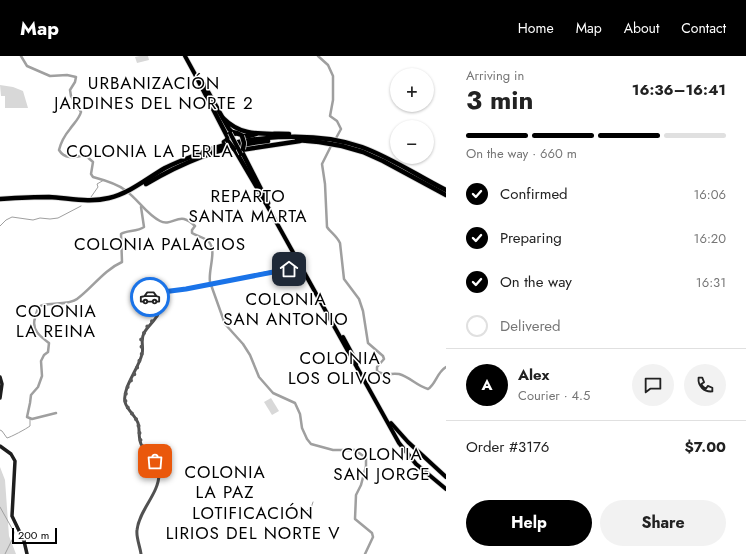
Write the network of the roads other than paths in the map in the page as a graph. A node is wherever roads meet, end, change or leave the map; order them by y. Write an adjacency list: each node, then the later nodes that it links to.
1 (186, 56): 2 (main road); 3 (main road)
2 (196, 76): 7 (highway)
3 (201, 81): 4 (highway); 7 (main road)
4 (223, 118): 5 (highway); 6 (highway)
5 (237, 133): 7 (highway); 8 (highway)
6 (256, 134): 8 (highway); 9 (highway)
7 (228, 136): 13 (highway, bridge); 14 (main road, bridge); 16 (highway)
8 (242, 136): 14 (highway, bridge)
9 (310, 138): 11 (highway); 16 (highway)
10 (302, 141): 11 (highway); 12 (highway); 16 (highway)
11 (327, 141): 17 (highway)
12 (250, 149): 14 (highway); 15 (highway)
13 (234, 150): 14 (highway); 16 (highway); 20 (highway)
14 (241, 152): 15 (highway); 20 (main road)
15 (247, 162): 20 (highway)
16 (173, 167): 18 (highway)
17 (445, 192)
18 (116, 198): 19 (highway); 19 (highway)
19 (1, 199)
20 (267, 203): 21 (main road); 25 (main road)
21 (301, 266): 26 (main road); 32 (street)
22 (0, 377): 23 (main road)
23 (0, 398)
24 (0, 446): 31 (main road)
25 (417, 451): 26 (main road); 27 (main road)
26 (408, 456): 28 (main road)
27 (438, 468): 28 (main road); 29 (main road)
28 (431, 476): 30 (main road)
29 (446, 477)
30 (446, 488)
31 (27, 554)
32 (142, 554)

